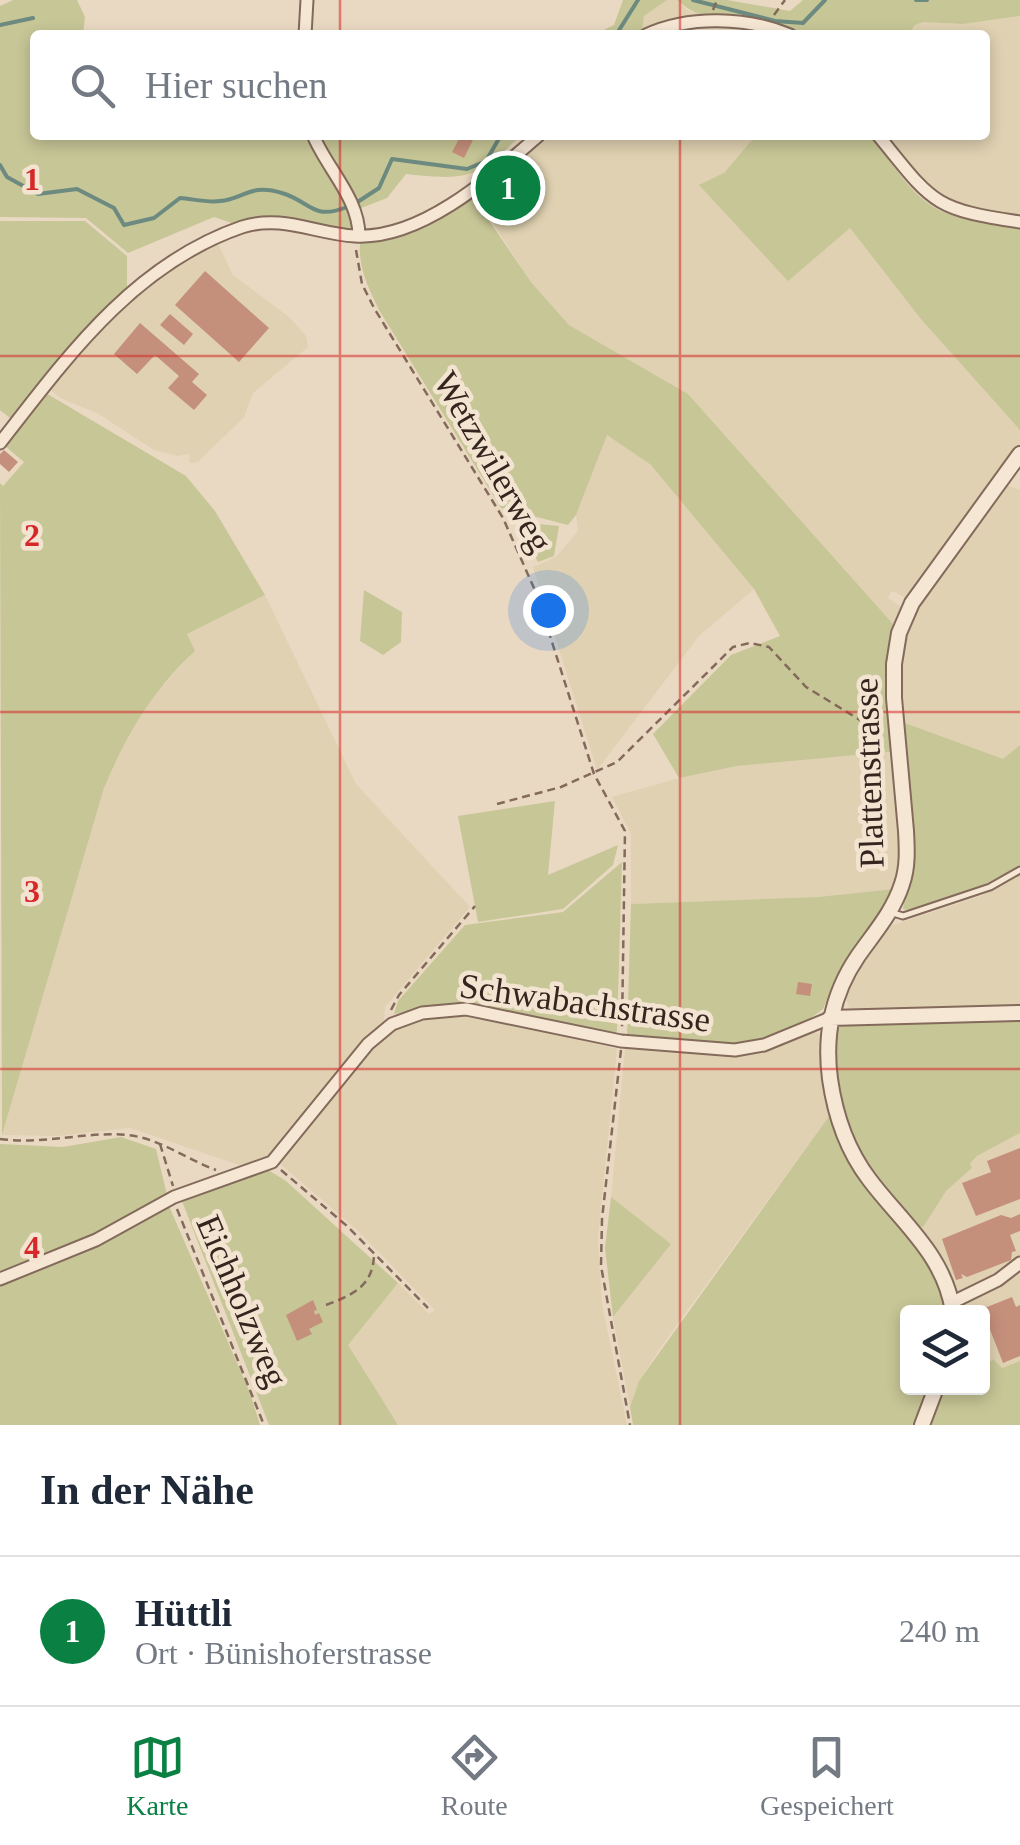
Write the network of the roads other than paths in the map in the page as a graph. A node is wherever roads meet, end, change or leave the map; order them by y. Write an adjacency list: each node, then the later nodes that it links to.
1 (306, 0): 2 (street)
2 (305, 30)
3 (659, 30): 4 (street)
4 (775, 30)
5 (315, 140): 9 (street)
6 (533, 140): 9 (street)
7 (882, 140): 8 (street)
8 (1020, 222)
9 (359, 236): 10 (street)
10 (0, 443)
11 (1020, 454): 13 (street, Plattenstrasse)
12 (1020, 870): 13 (lane)
13 (890, 913): 15 (street, Plattenstrasse)
14 (1020, 1013): 15 (street)
15 (830, 1018): 17 (street, Schwabachstrasse); 18 (street, Plattenstrasse)
16 (1020, 1263): 19 (street)
17 (0, 1279)
18 (951, 1305)
19 (957, 1305)
20 (933, 1395): 21 (street)
21 (922, 1425)

